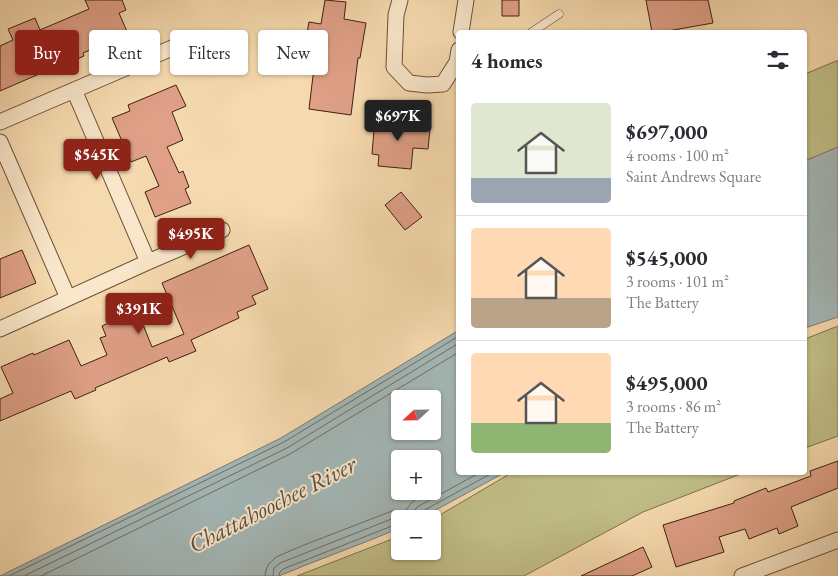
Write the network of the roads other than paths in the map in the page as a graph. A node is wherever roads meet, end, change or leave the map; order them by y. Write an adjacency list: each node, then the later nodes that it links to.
1 (400, 0): 9 (street)
2 (466, 0): 4 (street)
3 (559, 14): 5 (lane)
4 (461, 30)
5 (535, 30)
6 (170, 49): 10 (street)
7 (456, 63): 9 (street)
8 (456, 79): 9 (lane)
9 (442, 84)
10 (74, 90): 11 (street); 14 (street)
11 (0, 122)
12 (0, 142): 15 (street)
13 (222, 230): 14 (street)
14 (148, 262): 15 (street)
15 (68, 298): 16 (street)
16 (0, 329)
17 (838, 540): 18 (street)
18 (742, 576)

